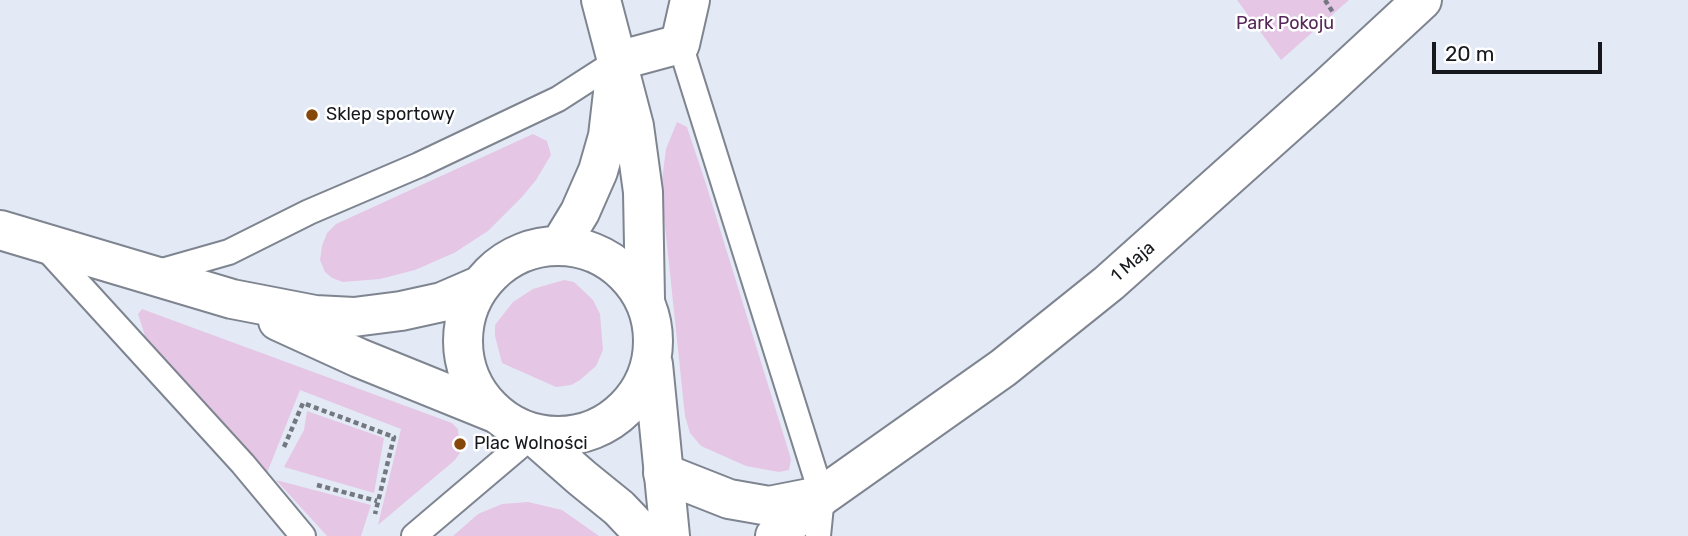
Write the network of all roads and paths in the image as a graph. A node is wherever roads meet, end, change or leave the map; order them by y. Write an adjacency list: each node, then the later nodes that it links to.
1 (601, 0): 5 (main road)
2 (690, 0): 4 (main road)
3 (1422, 0): 18 (main road, 1 Maja)
4 (680, 44): 5 (main road); 18 (lane)
5 (617, 61): 8 (main road); 9 (lane); 12 (main road)
6 (0, 230): 7 (main road)
7 (41, 243): 9 (main road); 17 (lane)
8 (560, 245): 10 (main road); 12 (main road)
9 (152, 274): 11 (main road)
10 (479, 286): 11 (main road); 14 (main road)
11 (232, 299): 14 (main road)
12 (645, 299): 13 (main road)
13 (653, 362): 15 (main road); 16 (main road)
14 (495, 413): 15 (main road)
15 (533, 435): 22 (lane); 23 (main road)
16 (663, 473): 18 (main road, 1 Maja); 24 (main road)
17 (269, 482): 19 (path); 19 (path); 21 (lane)
18 (822, 496): 25 (main road, 1 Maja); 26 (lane)
19 (377, 501): 20 (path)
20 (373, 524)
21 (303, 536)
22 (414, 536)
23 (642, 536)
24 (670, 536)
25 (775, 536)
26 (818, 536)

